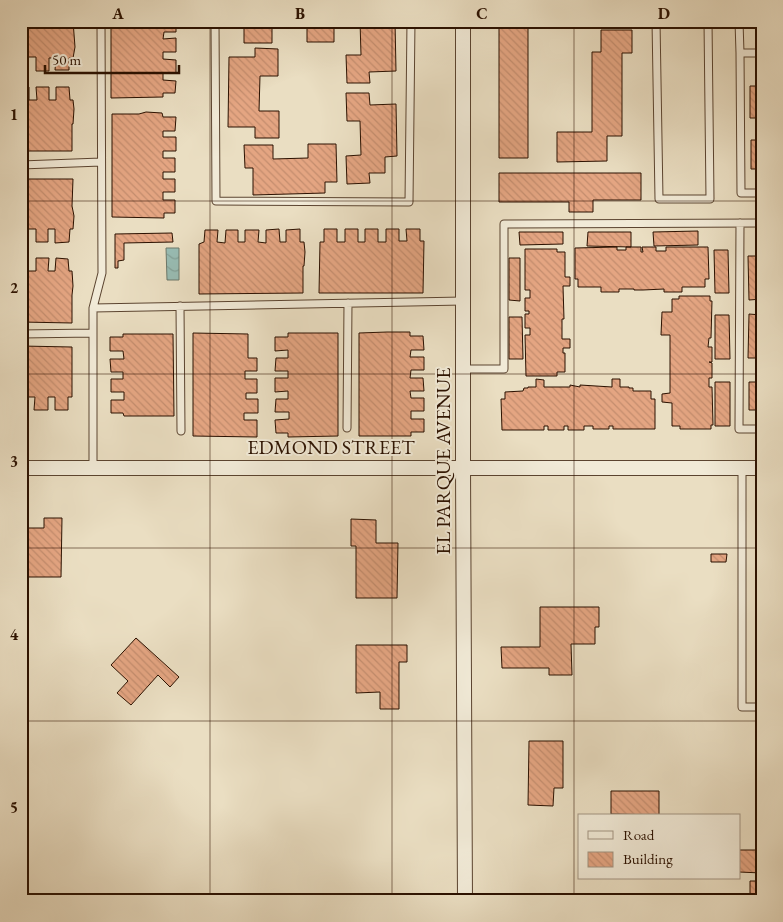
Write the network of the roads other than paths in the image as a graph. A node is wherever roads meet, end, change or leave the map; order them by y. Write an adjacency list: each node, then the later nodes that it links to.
1 (101, 21): 10 (lane)
2 (215, 21): 3 (lane)
3 (412, 21)
4 (463, 21): 15 (street, EL PARQUE AVENUE)
5 (656, 21): 6 (lane)
6 (708, 21)
7 (739, 21): 8 (lane)
8 (740, 53): 9 (lane); 12 (lane)
9 (762, 53)
10 (101, 162): 11 (lane); 18 (lane)
11 (21, 165)
12 (762, 193)
13 (740, 223): 14 (lane); 21 (lane); 23 (lane)
14 (762, 223)
15 (462, 301): 16 (lane); 21 (street, EL PARQUE AVENUE)
16 (348, 303): 17 (lane); 22 (lane)
17 (180, 306): 18 (lane); 24 (lane)
18 (93, 308): 19 (lane)
19 (93, 333): 20 (lane); 27 (lane)
20 (21, 334)
21 (462, 369): 25 (street, EL PARQUE AVENUE)
22 (347, 428)
23 (762, 429)
24 (181, 431)
25 (462, 467): 27 (street, EDMOND STREET); 28 (street, EDMOND STREET); 31 (street, EL PARQUE AVENUE)
26 (21, 468): 27 (street, EDMOND STREET)
27 (93, 468)
28 (742, 468): 29 (street, EDMOND STREET); 30 (lane)
29 (762, 468)
30 (762, 707)
31 (465, 901)

